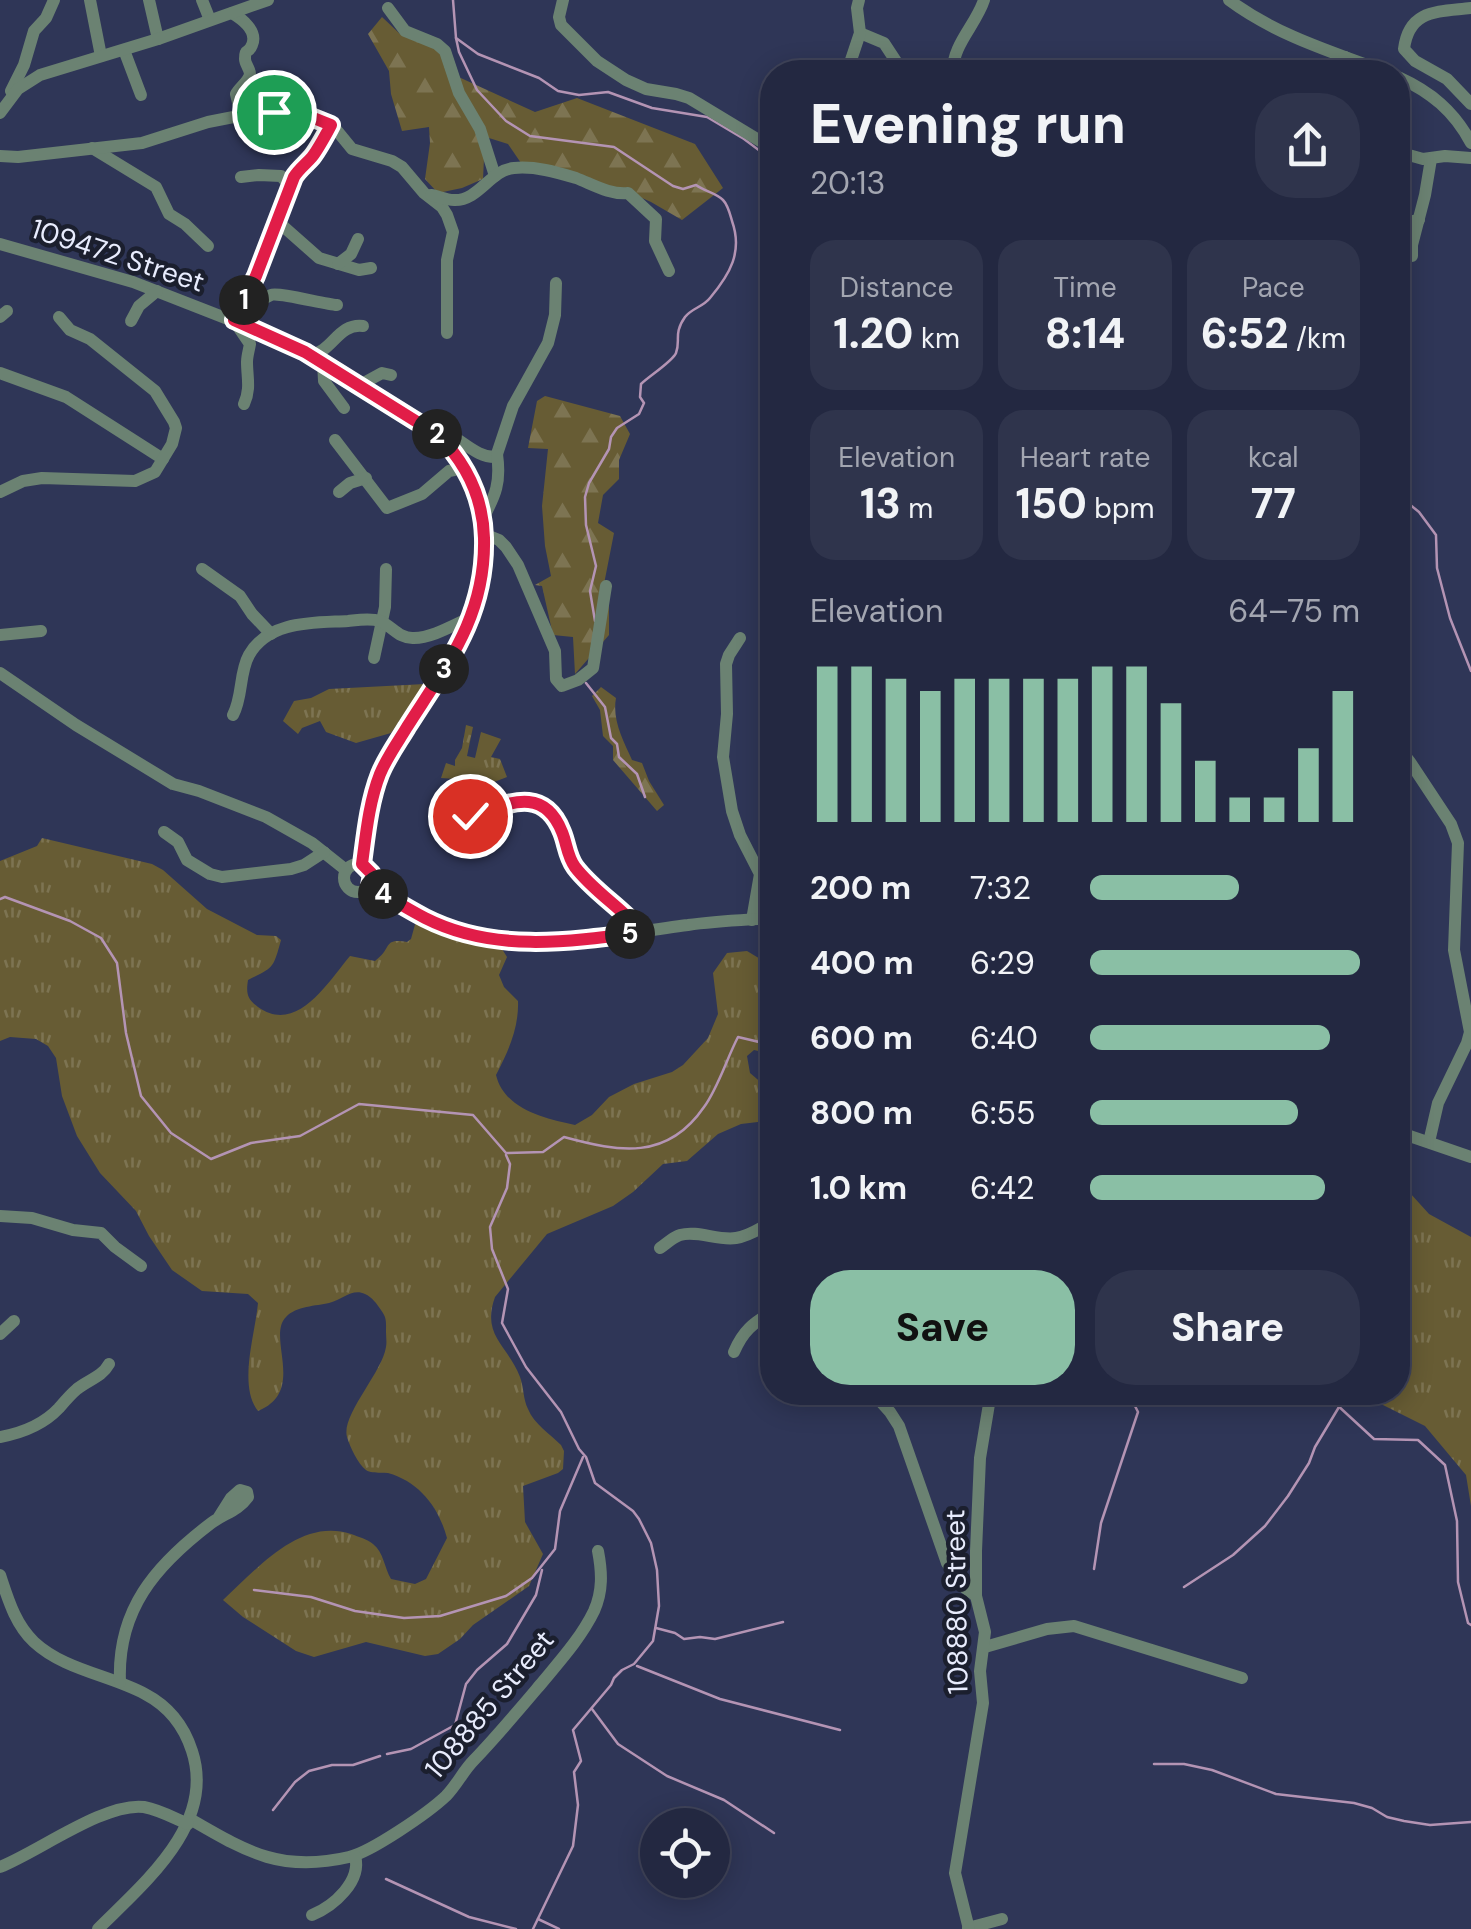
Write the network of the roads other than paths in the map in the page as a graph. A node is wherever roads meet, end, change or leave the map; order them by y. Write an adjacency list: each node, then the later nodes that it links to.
1 (54, 0): 27 (street)
2 (90, 0): 17 (street)
3 (149, 0): 15 (street)
4 (202, 0): 13 (street)
5 (268, 0): 12 (street)
6 (563, 0): 30 (street)
7 (859, 0): 14 (street)
8 (984, 0): 21 (street)
9 (1229, 0): 18 (street)
10 (388, 8): 37 (street)
11 (1471, 8): 26 (street)
12 (232, 12): 13 (street); 28 (street)
13 (210, 20): 15 (street)
14 (860, 33): 19 (street); 20 (street)
15 (158, 39): 16 (street)
16 (124, 50): 17 (street); 25 (street)
17 (101, 56): 27 (street)
18 (1345, 57): 22 (street); 23 (street)
19 (851, 60)
20 (895, 60)
21 (954, 60)
22 (1343, 60)
23 (1353, 60)
24 (1410, 83): 31 (street)
25 (141, 95)
26 (1471, 104)
27 (2, 108)
28 (241, 116): 29 (street); 32 (street)
29 (331, 125): 39 (street); 40 (street)
30 (760, 141)
31 (1471, 144)
32 (92, 148): 34 (street); 46 (street)
33 (1410, 155): 36 (street)
34 (0, 156)
35 (1471, 158): 36 (street)
36 (1431, 159): 42 (street)
37 (494, 176): 40 (street); 50 (street)
38 (240, 177): 39 (street)
39 (290, 186): 41 (street)
40 (424, 193): 58 (street)
41 (276, 220): 48 (street); 55 (street)
42 (1419, 220): 43 (street); 47 (street)
43 (1410, 222)
44 (358, 239): 48 (street)
45 (0, 244): 52 (street, 109472 Street)
46 (208, 246)
47 (1412, 256)
48 (338, 264): 49 (street)
49 (371, 268)
50 (669, 271)
51 (556, 283): 67 (street)
52 (157, 291): 55 (street, 109472 Street); 56 (street)
53 (337, 305): 55 (street)
54 (58, 316): 68 (street)
55 (234, 320): 59 (street, 109472 Street); 63 (street)
56 (131, 322)
57 (363, 326): 59 (street)
58 (447, 333)
59 (317, 359): 62 (street, 109472 Street); 64 (street)
60 (0, 373): 68 (street)
61 (391, 375): 62 (street)
62 (360, 386): 65 (street, 109472 Street)
63 (244, 404)
64 (344, 408)
65 (430, 429): 67 (street); 69 (street, 109472 Street)
66 (335, 440): 70 (street)
67 (497, 454): 73 (street)
68 (164, 459): 71 (street)
69 (461, 462): 70 (street); 73 (street, 109472 Street)
70 (366, 478): 72 (street)
71 (0, 492)
72 (339, 492)
73 (483, 527): 76 (street); 77 (street, 109472 Street)
74 (202, 569): 80 (street)
75 (386, 569): 78 (street)
76 (606, 586)
77 (472, 617): 78 (street); 90 (street, 109472 Street)
78 (382, 622): 80 (street); 83 (street)
79 (41, 631): 81 (street)
80 (271, 634): 85 (street)
81 (0, 636)
82 (740, 638): 94 (street)
83 (374, 658)
84 (0, 673): 89 (street)
85 (233, 715)
86 (1410, 762): 97 (street)
87 (164, 832): 89 (street)
88 (482, 832): 95 (street)
89 (324, 852): 91 (street)
90 (362, 864): 91 (street); 92 (street)
91 (346, 870): 92 (street)
92 (370, 886): 95 (street)
93 (760, 919): 94 (street)
94 (752, 920): 95 (street)
95 (642, 932)
96 (1410, 1136): 97 (street)
97 (1429, 1142): 98 (street)
98 (1471, 1157)
99 (0, 1216): 102 (street)
100 (760, 1229): 101 (street)
101 (660, 1248)
102 (141, 1266)
103 (760, 1320): 106 (street)
104 (14, 1322): 105 (street)
105 (0, 1334)
106 (734, 1352)
107 (109, 1364): 110 (street)
108 (884, 1405): 114 (street)
109 (988, 1405): 114 (street, 108880 Street)
110 (0, 1437)
111 (218, 1517): 117 (street)
112 (598, 1550): 119 (street, 108885 Street)
113 (2, 1584): 117 (street)
114 (976, 1596): 115 (street, 108880 Street)
115 (985, 1646): 116 (street); 123 (street, 108880 Street)
116 (1242, 1678)
117 (120, 1682): 118 (street)
118 (189, 1822): 119 (street, 108885 Street); 120 (street, 108885 Street); 124 (street)
119 (355, 1856): 121 (street)
120 (0, 1867)
121 (312, 1915)
122 (1002, 1920): 123 (street, 108880 Street)
123 (968, 1928)
124 (98, 1929)

